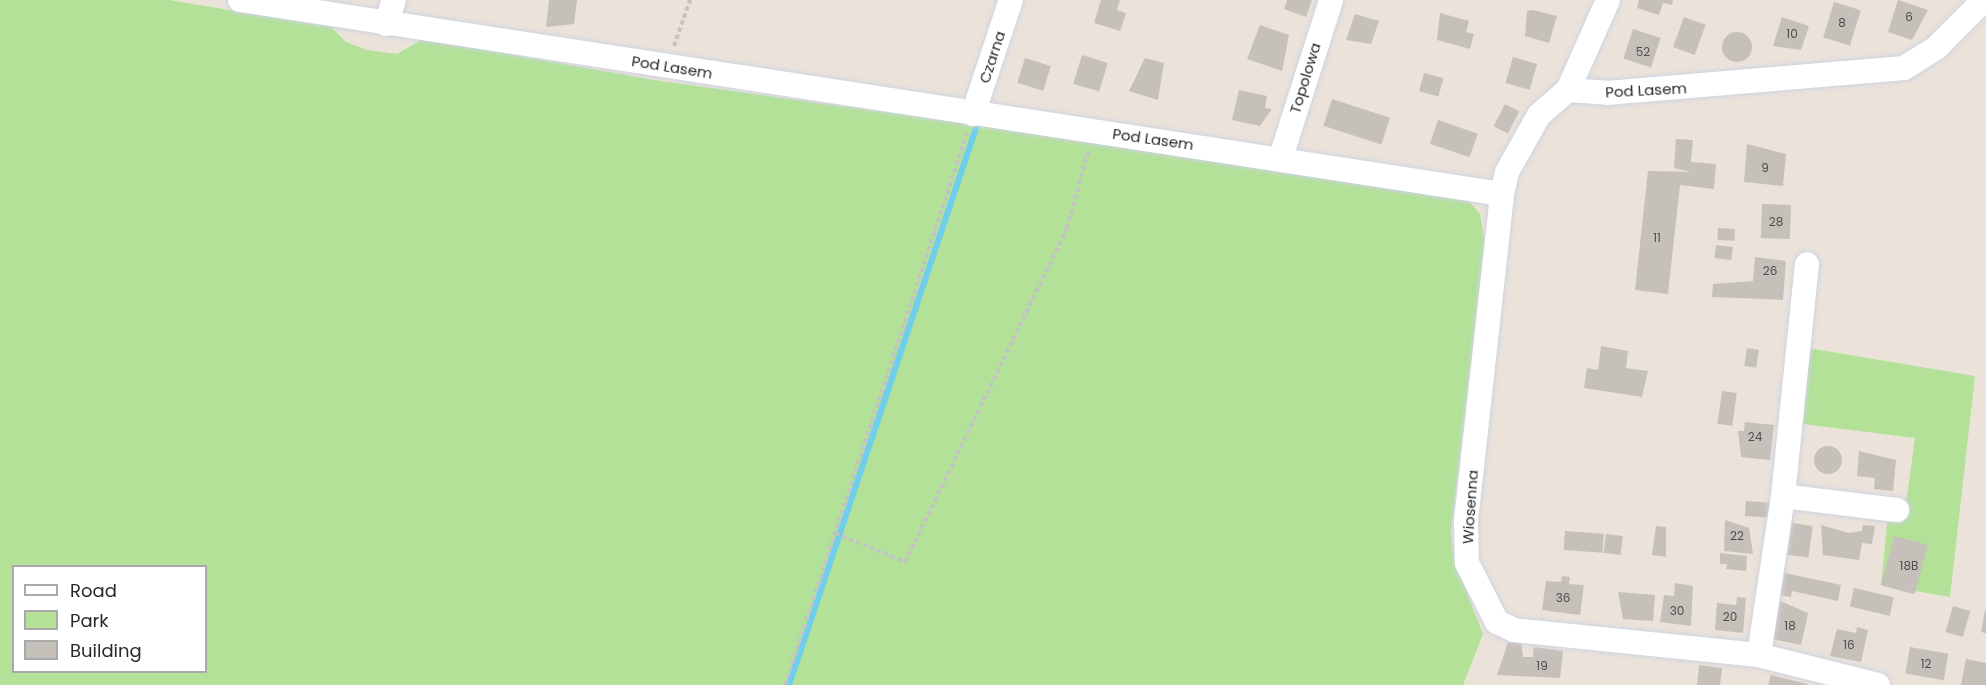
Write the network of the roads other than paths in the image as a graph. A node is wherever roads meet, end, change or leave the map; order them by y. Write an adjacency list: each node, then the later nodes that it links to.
1 (240, 0): 7 (street, Pod Lasem)
2 (394, 0): 7 (street)
3 (1011, 0): 9 (street, Czarna)
4 (1330, 0): 10 (street, Topolowa)
5 (1608, 0): 8 (street)
6 (1984, 0): 8 (street, Pod Lasem)
7 (387, 24): 9 (street, Pod Lasem)
8 (1568, 90): 11 (street)
9 (973, 114): 10 (street, Pod Lasem)
10 (1281, 157): 11 (street, Pod Lasem)
11 (1502, 194): 15 (street, Wiosenna)
12 (1807, 264): 13 (street)
13 (1783, 496): 14 (street); 15 (street)
14 (1897, 510)
15 (1759, 655): 16 (street, Wiosenna)
16 (1878, 685)

